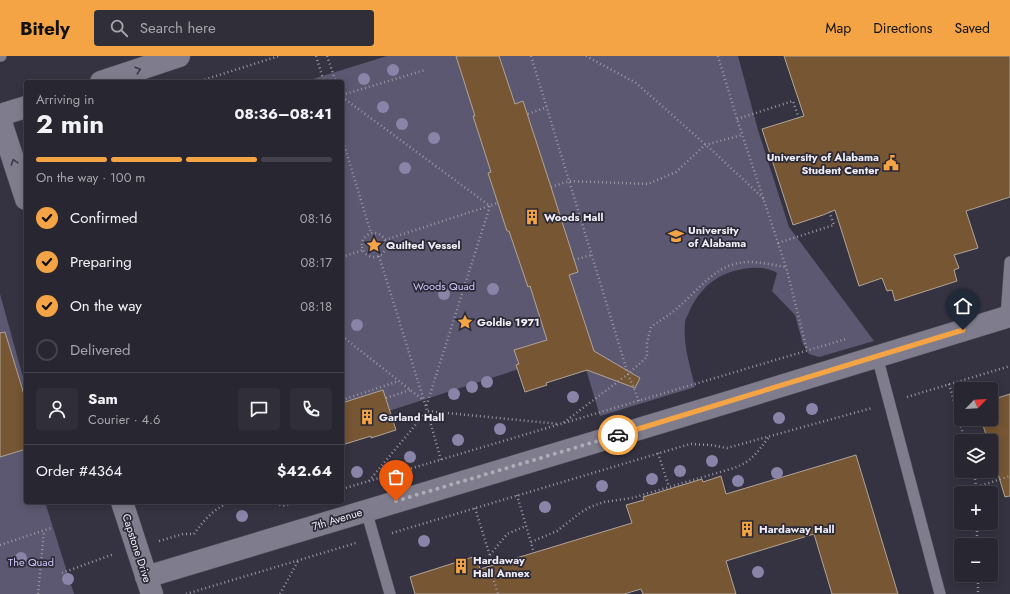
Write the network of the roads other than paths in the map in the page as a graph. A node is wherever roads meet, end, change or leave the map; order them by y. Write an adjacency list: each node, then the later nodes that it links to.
1 (179, 56): 2 (street, one-way to 1)
2 (107, 80)
3 (24, 108): 4 (street)
4 (0, 115)
5 (0, 119): 6 (street, one-way to 5)
6 (24, 193)
7 (1010, 262): 8 (lane)
8 (1008, 316): 9 (street, 7th Avenue)
9 (877, 356): 11 (street, 7th Avenue); 14 (lane)
10 (123, 504): 12 (street, Capstone Drive)
11 (366, 510): 12 (street, 7th Avenue); 13 (lane)
12 (149, 585)
13 (390, 594)
14 (940, 594)

